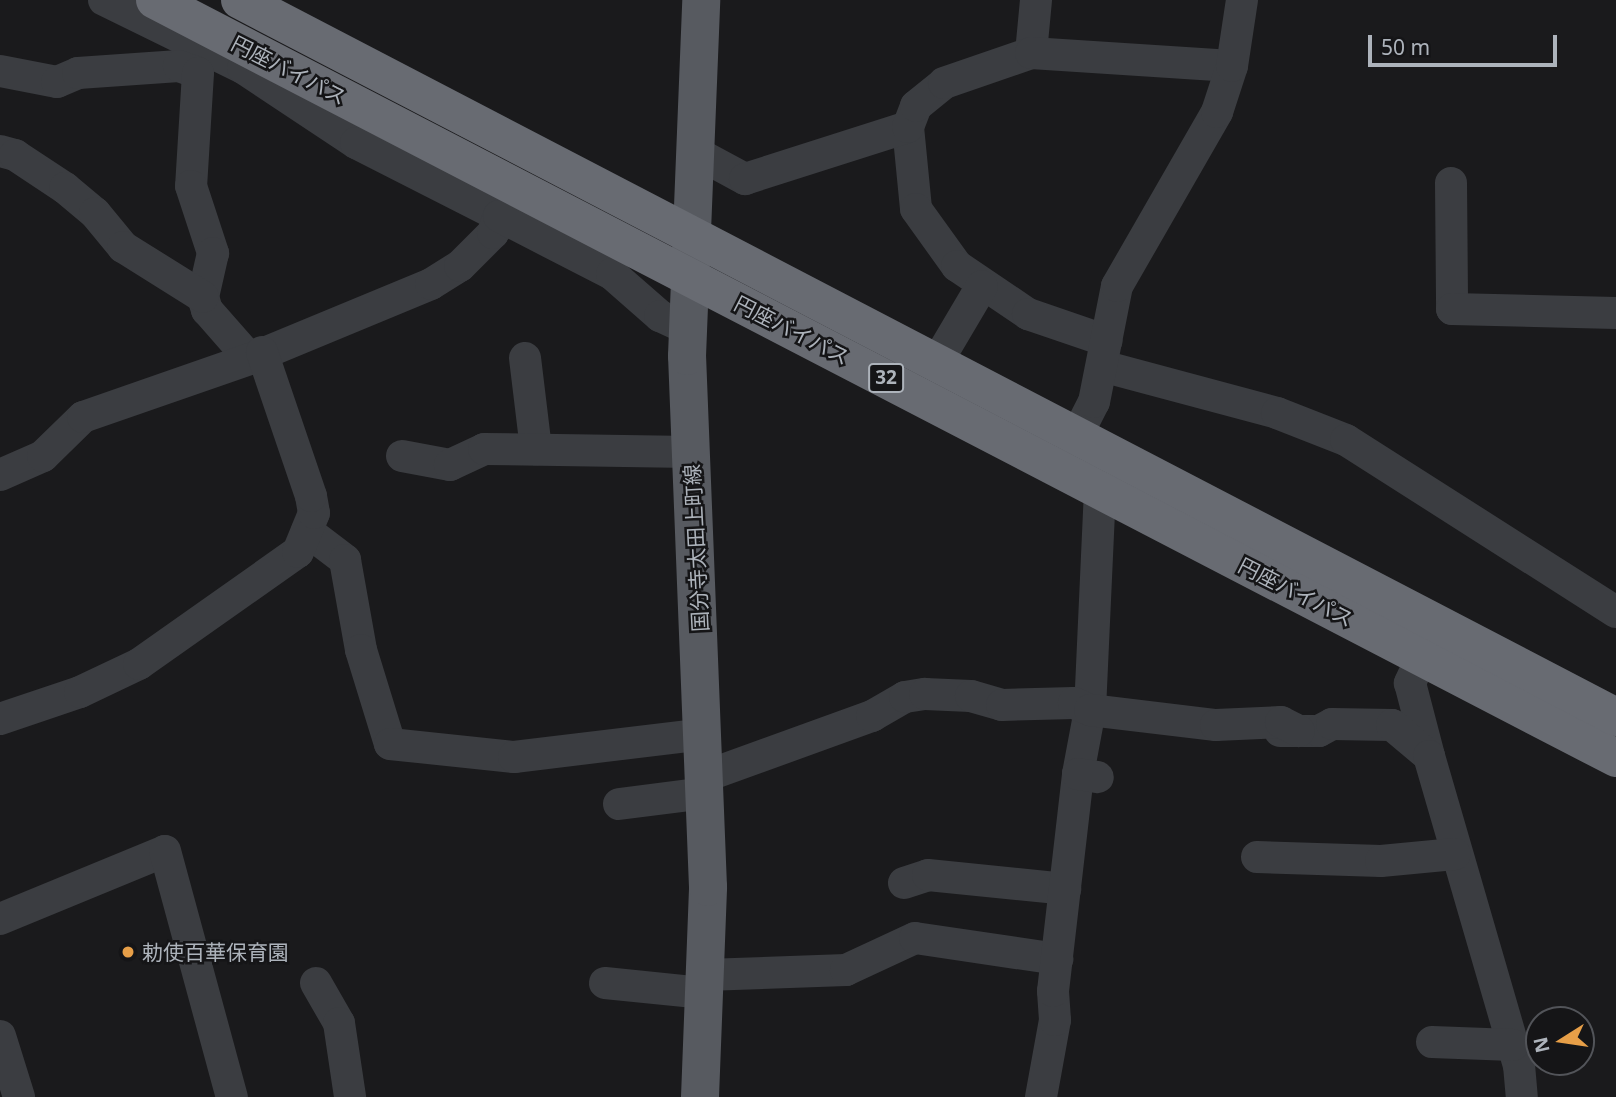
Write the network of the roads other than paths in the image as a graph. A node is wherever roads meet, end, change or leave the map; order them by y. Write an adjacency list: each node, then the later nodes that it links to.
1 (104, 0): 14 (street)
2 (155, 0): 16 (highway, 円座バイパス / 32)
3 (240, 0): 15 (highway, 円座バイパス / 32)
4 (701, 0): 12 (main road, 国分寺太田上町線)
5 (1037, 0): 7 (street)
6 (1241, 0): 8 (street)
7 (1031, 53): 8 (street); 10 (street)
8 (1232, 66): 21 (street)
9 (0, 71): 18 (street)
10 (908, 127): 12 (street); 17 (street)
11 (0, 150): 18 (street)
12 (695, 152): 15 (main road, 国分寺太田上町線)
13 (1451, 183): 19 (street)
14 (499, 216): 20 (street); 22 (street)
15 (692, 234): 16 (main road, 国分寺太田上町線); 24 (highway, 円座バイパス / 32)
16 (690, 277): 20 (main road, 国分寺太田上町線); 30 (highway, 円座バイパス / 32)
17 (982, 286): 21 (street); 24 (street)
18 (203, 297): 22 (street)
19 (1616, 313)
20 (688, 330): 27 (main road, 国分寺太田上町線)
21 (1105, 354): 25 (street); 32 (street)
22 (256, 356): 29 (street); 31 (street)
23 (525, 358): 26 (street)
24 (937, 362): 25 (highway, 円座バイパス / 32)
25 (1077, 435): 35 (highway, 円座バイパス / 32)
26 (536, 449): 27 (street); 28 (street)
27 (691, 452): 37 (main road, 国分寺太田上町線)
28 (402, 456)
29 (0, 475)
30 (1100, 490): 33 (highway, 円座バイパス / 32); 34 (street)
31 (307, 531): 36 (street); 37 (street)
32 (1616, 612)
33 (1422, 657): 38 (street); 39 (highway, 円座バイパス / 32)
34 (1090, 710): 38 (street); 40 (street); 45 (street)
35 (1616, 717)
36 (0, 719)
37 (704, 734): 40 (main road, 国分寺太田上町線)
38 (1429, 756): 42 (street)
39 (1616, 758)
40 (706, 785): 41 (street); 50 (main road, 国分寺太田上町線)
41 (619, 804)
42 (1455, 854): 43 (street); 53 (street)
43 (1257, 857)
44 (904, 883): 45 (street)
45 (1065, 889): 47 (street)
46 (0, 919): 55 (street)
47 (1057, 959): 50 (street); 58 (street)
48 (316, 983): 56 (street)
49 (605, 983): 50 (street)
50 (704, 984): 57 (main road, 国分寺太田上町線)
51 (0, 1036): 54 (street)
52 (1432, 1042): 53 (street)
53 (1513, 1045): 59 (street)
54 (19, 1097)
55 (232, 1097)
56 (350, 1097)
57 (700, 1097)
58 (1041, 1097)
59 (1522, 1097)

